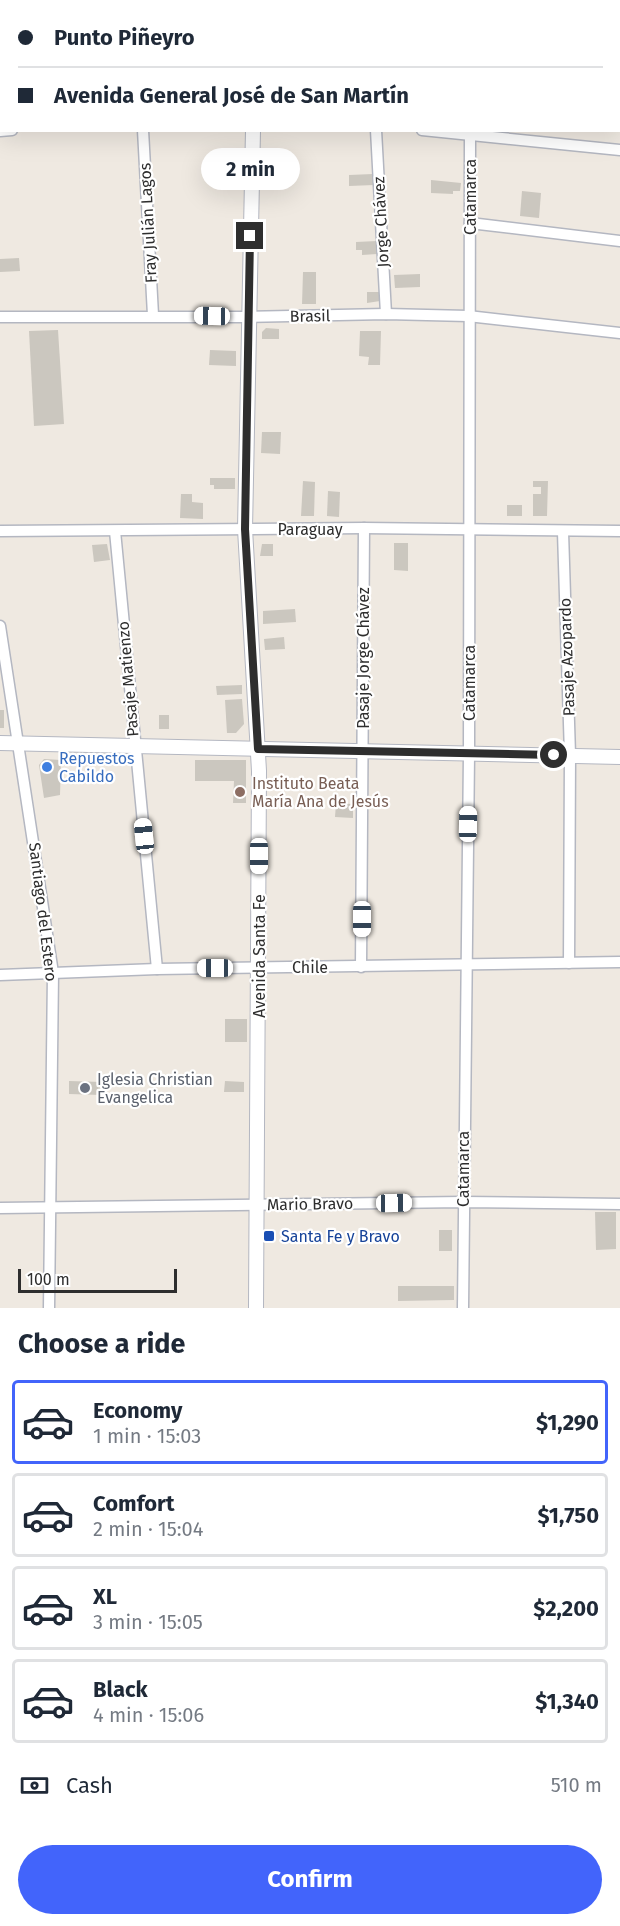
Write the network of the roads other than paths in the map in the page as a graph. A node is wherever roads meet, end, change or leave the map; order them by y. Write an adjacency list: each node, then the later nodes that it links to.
1 (143, 132): 10 (street, Fray Julián Lagos)
2 (253, 132): 13 (street, Avenida Santa Fe)
3 (376, 132): 9 (street, Jorge Chávez)
4 (454, 132): 5 (street)
5 (470, 133): 6 (street); 7 (street, Catamarca)
6 (620, 150)
7 (470, 223): 8 (street); 11 (street, Catamarca)
8 (620, 241)
9 (386, 314): 11 (street, Brasil); 13 (street, Brasil)
10 (153, 315): 12 (street, Brasil); 13 (street, Brasil)
11 (468, 316): 14 (street, Brasil); 17 (street, Catamarca)
12 (0, 317)
13 (248, 317): 16 (street, Avenida Santa Fe)
14 (620, 333)
15 (364, 528): 16 (street, Paraguay); 17 (street, Paraguay); 27 (street, Pasaje Jorge Chávez)
16 (245, 529): 19 (street, Paraguay); 26 (street, Avenida Santa Fe)
17 (468, 530): 21 (street, Paraguay); 28 (street, Catamarca)
18 (0, 531): 19 (street, Paraguay)
19 (115, 531): 25 (street, Pasaje Matienzo)
20 (620, 531): 21 (street, Paraguay)
21 (563, 532): 29 (street, Pasaje Azopardo)
22 (0, 626): 24 (street, Santiago del Estero)
23 (0, 743): 24 (street)
24 (19, 744): 25 (street); 37 (street, Santiago del Estero)
25 (134, 747): 26 (street); 36 (street, Pasaje Matienzo)
26 (258, 749): 27 (street); 35 (street, Avenida Santa Fe)
27 (363, 752): 28 (street); 34 (street, Pasaje Jorge Chávez)
28 (469, 754): 29 (street); 33 (street, Catamarca)
29 (570, 756): 30 (street); 32 (street, Pasaje Azopardo)
30 (620, 757)
31 (620, 962): 32 (street, Chile)
32 (568, 963): 33 (street, Chile)
33 (465, 965): 34 (street, Chile); 39 (street, Catamarca)
34 (361, 967): 35 (street, Chile)
35 (259, 968): 36 (street, Chile); 41 (street, Avenida Santa Fe)
36 (157, 969): 37 (street, Chile)
37 (53, 973): 38 (street, Chile); 42 (street, Santiago del Estero)
38 (0, 975)
39 (463, 1202): 40 (street, Mario Bravo); 41 (street, Mario Bravo); 46 (street, Catamarca)
40 (620, 1204)
41 (256, 1205): 42 (street, Mario Bravo); 45 (street, Avenida Santa Fe)
42 (50, 1207): 43 (street, Mario Bravo); 44 (street, Santiago del Estero)
43 (0, 1208)
44 (49, 1308)
45 (256, 1308)
46 (463, 1308)

